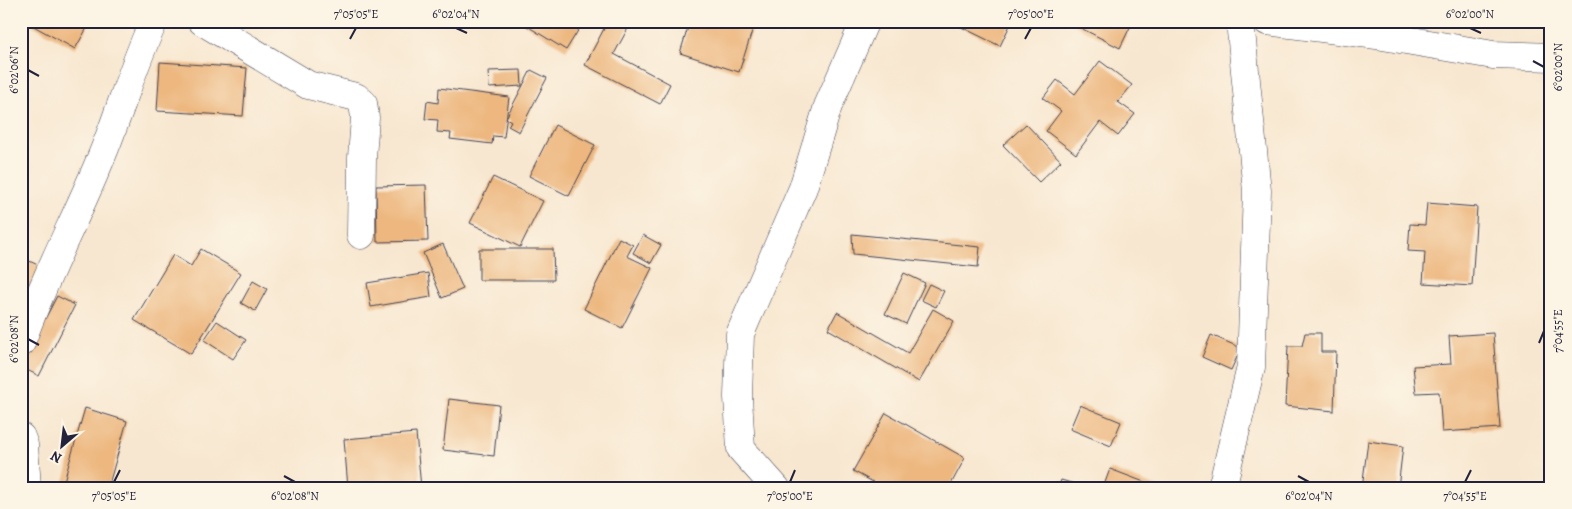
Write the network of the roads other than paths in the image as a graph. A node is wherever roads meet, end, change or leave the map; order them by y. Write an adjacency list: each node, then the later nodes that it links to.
1 (154, 21): 8 (street)
2 (202, 21): 7 (street)
3 (865, 21): 11 (street)
4 (1240, 21): 12 (street)
5 (1267, 21): 6 (street)
6 (1551, 58)
7 (361, 235)
8 (21, 343)
9 (21, 437): 10 (street)
10 (27, 488)
11 (776, 488)
12 (1222, 488)

